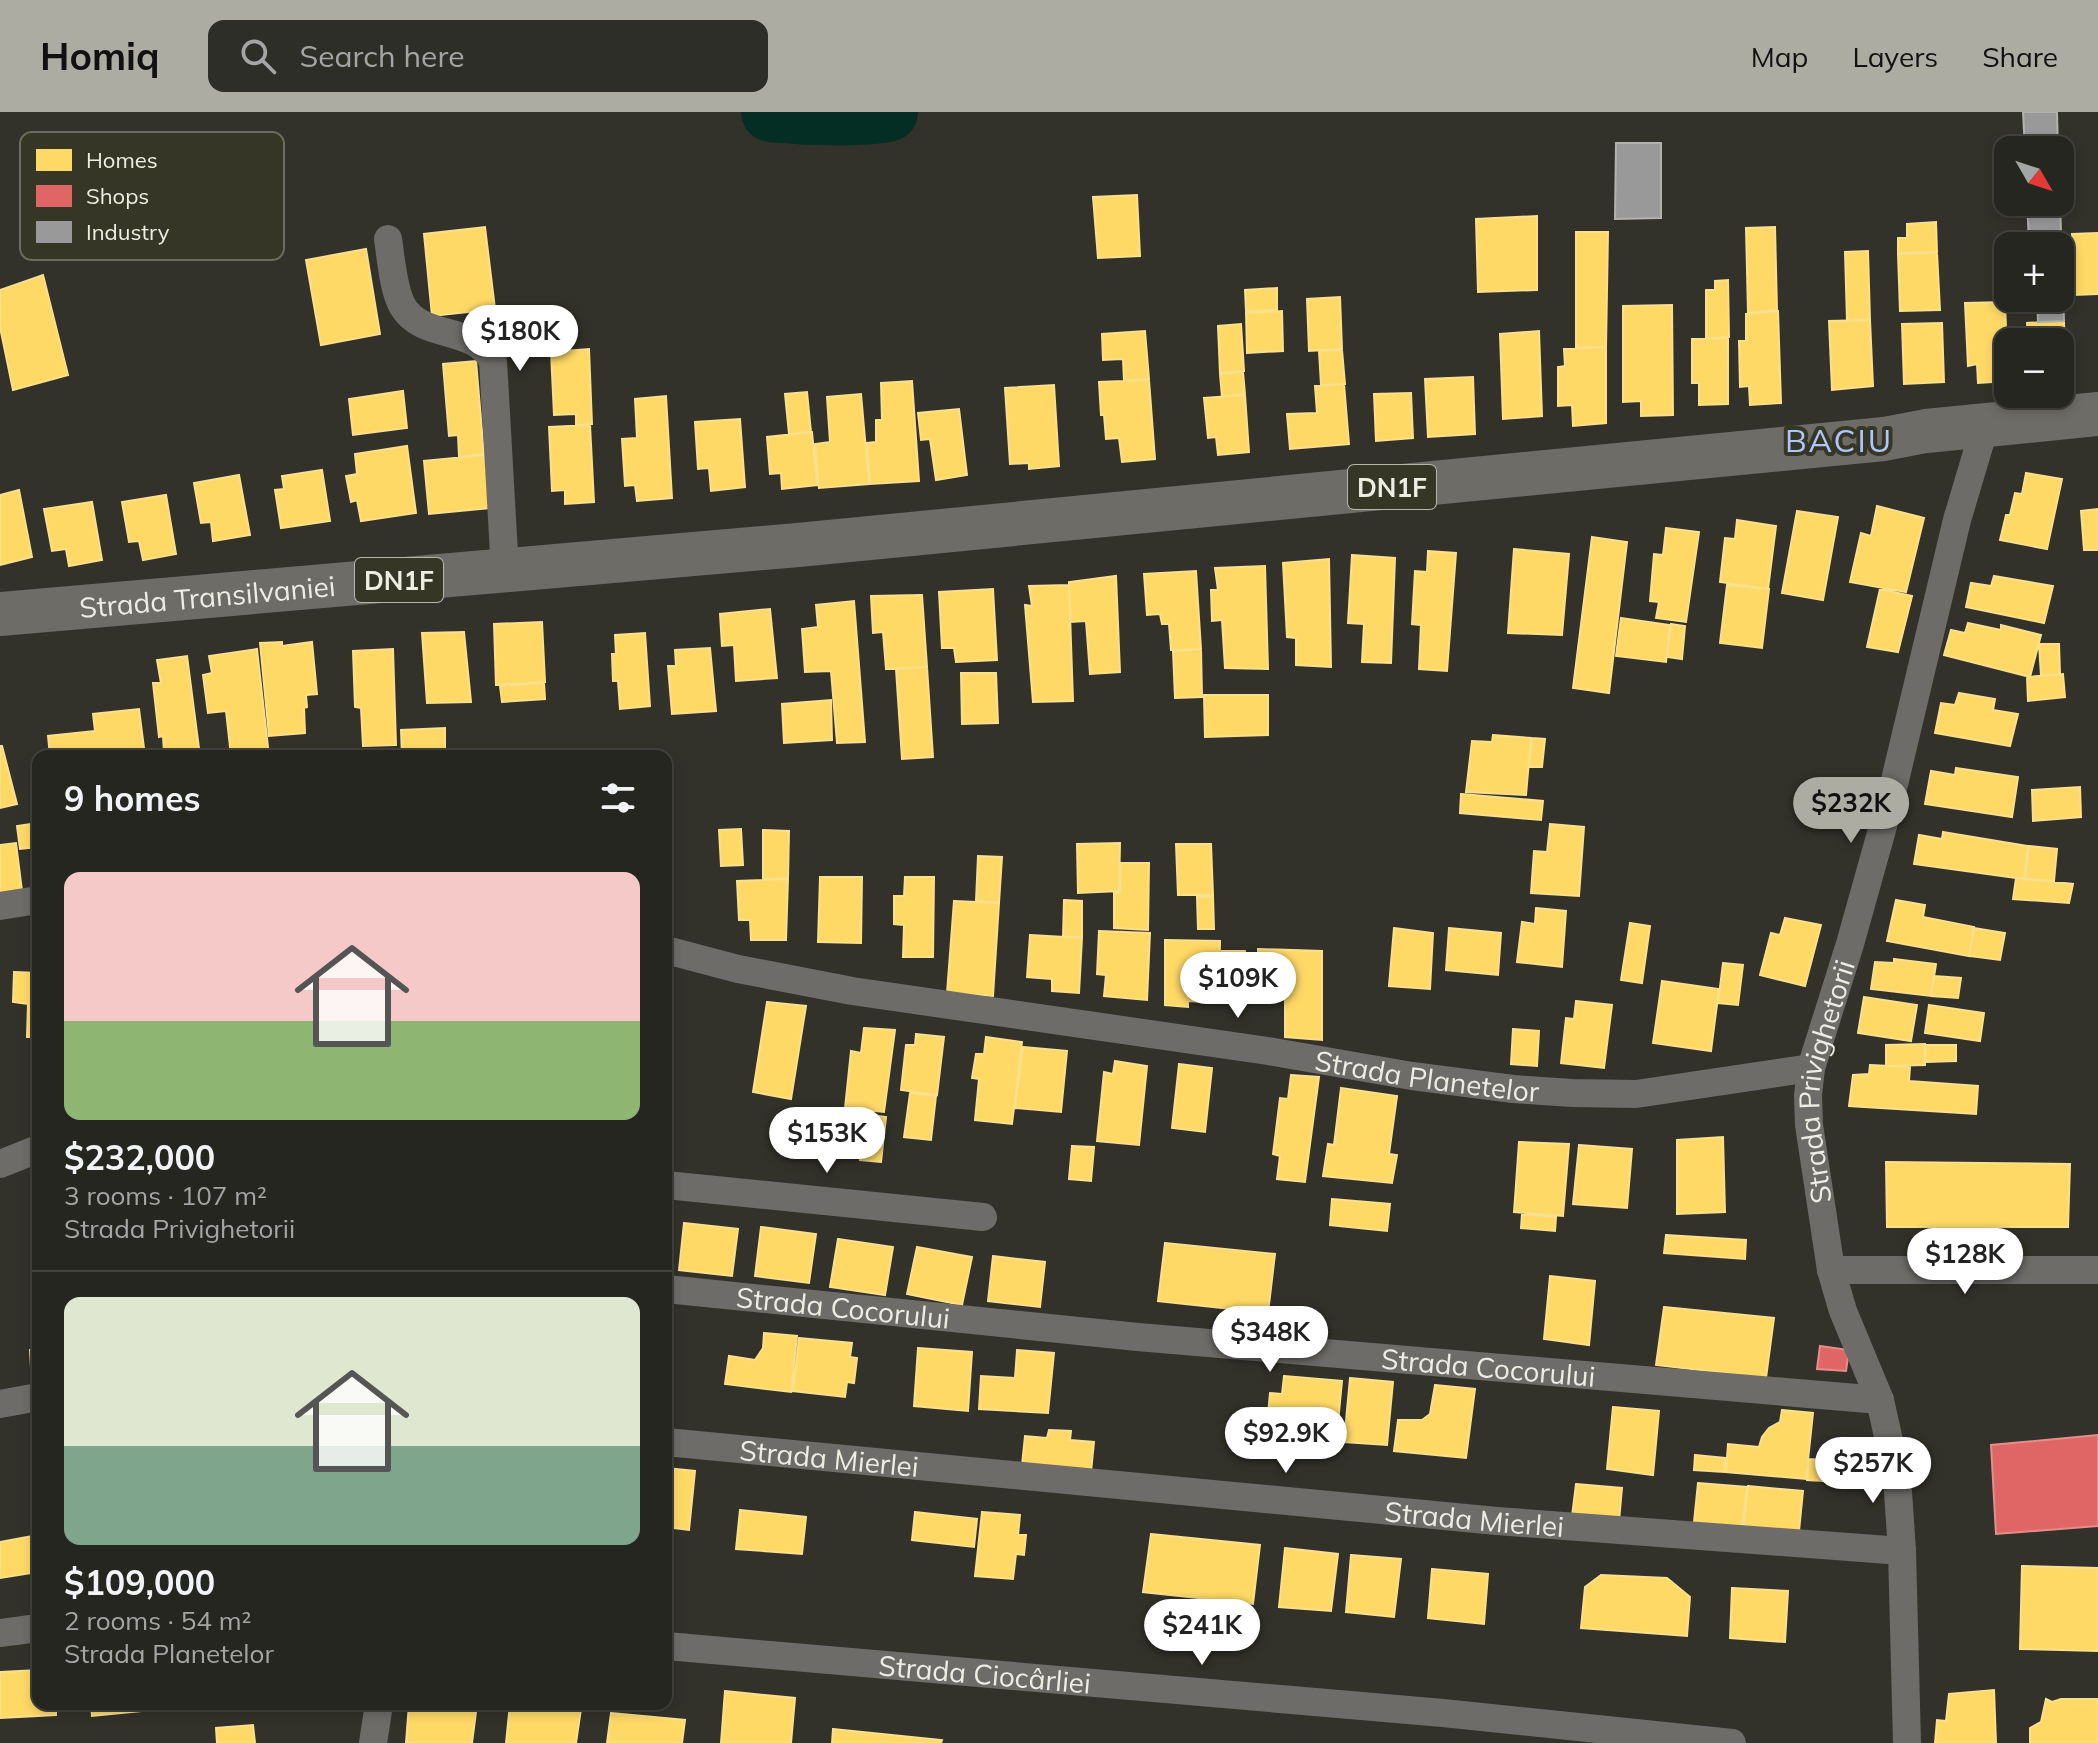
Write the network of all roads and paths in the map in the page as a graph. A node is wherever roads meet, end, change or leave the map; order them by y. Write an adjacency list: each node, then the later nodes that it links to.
1 (388, 239): 4 (street)
2 (2098, 414): 3 (main road, DN1F)
3 (1985, 426): 4 (main road, Strada Transilvaniei / DN1F); 9 (street, Strada Privighetorii)
4 (505, 571): 5 (main road, Strada Transilvaniei / DN1F)
5 (0, 614)
6 (32, 901): 7 (street)
7 (0, 906)
8 (672, 952): 9 (street, Strada Planetelor)
9 (1811, 1068): 14 (street, Strada Privighetorii)
10 (32, 1151): 11 (street)
11 (0, 1164)
12 (672, 1186): 13 (street)
13 (983, 1217)
14 (1831, 1270): 15 (street); 18 (street, Strada Privighetorii)
15 (2098, 1270)
16 (672, 1290): 18 (street, Strada Cocorului)
17 (32, 1398): 19 (street)
18 (1880, 1400): 21 (street, Strada Privighetorii)
19 (0, 1404)
20 (672, 1443): 21 (street, Strada Mierlei)
21 (1902, 1551): 28 (street, Strada Privighetorii)
22 (32, 1629): 23 (street)
23 (0, 1633)
24 (672, 1647): 27 (street, Strada Ciocârliei)
25 (378, 1710): 26 (street)
26 (373, 1743)
27 (1732, 1743)
28 (1907, 1743)

